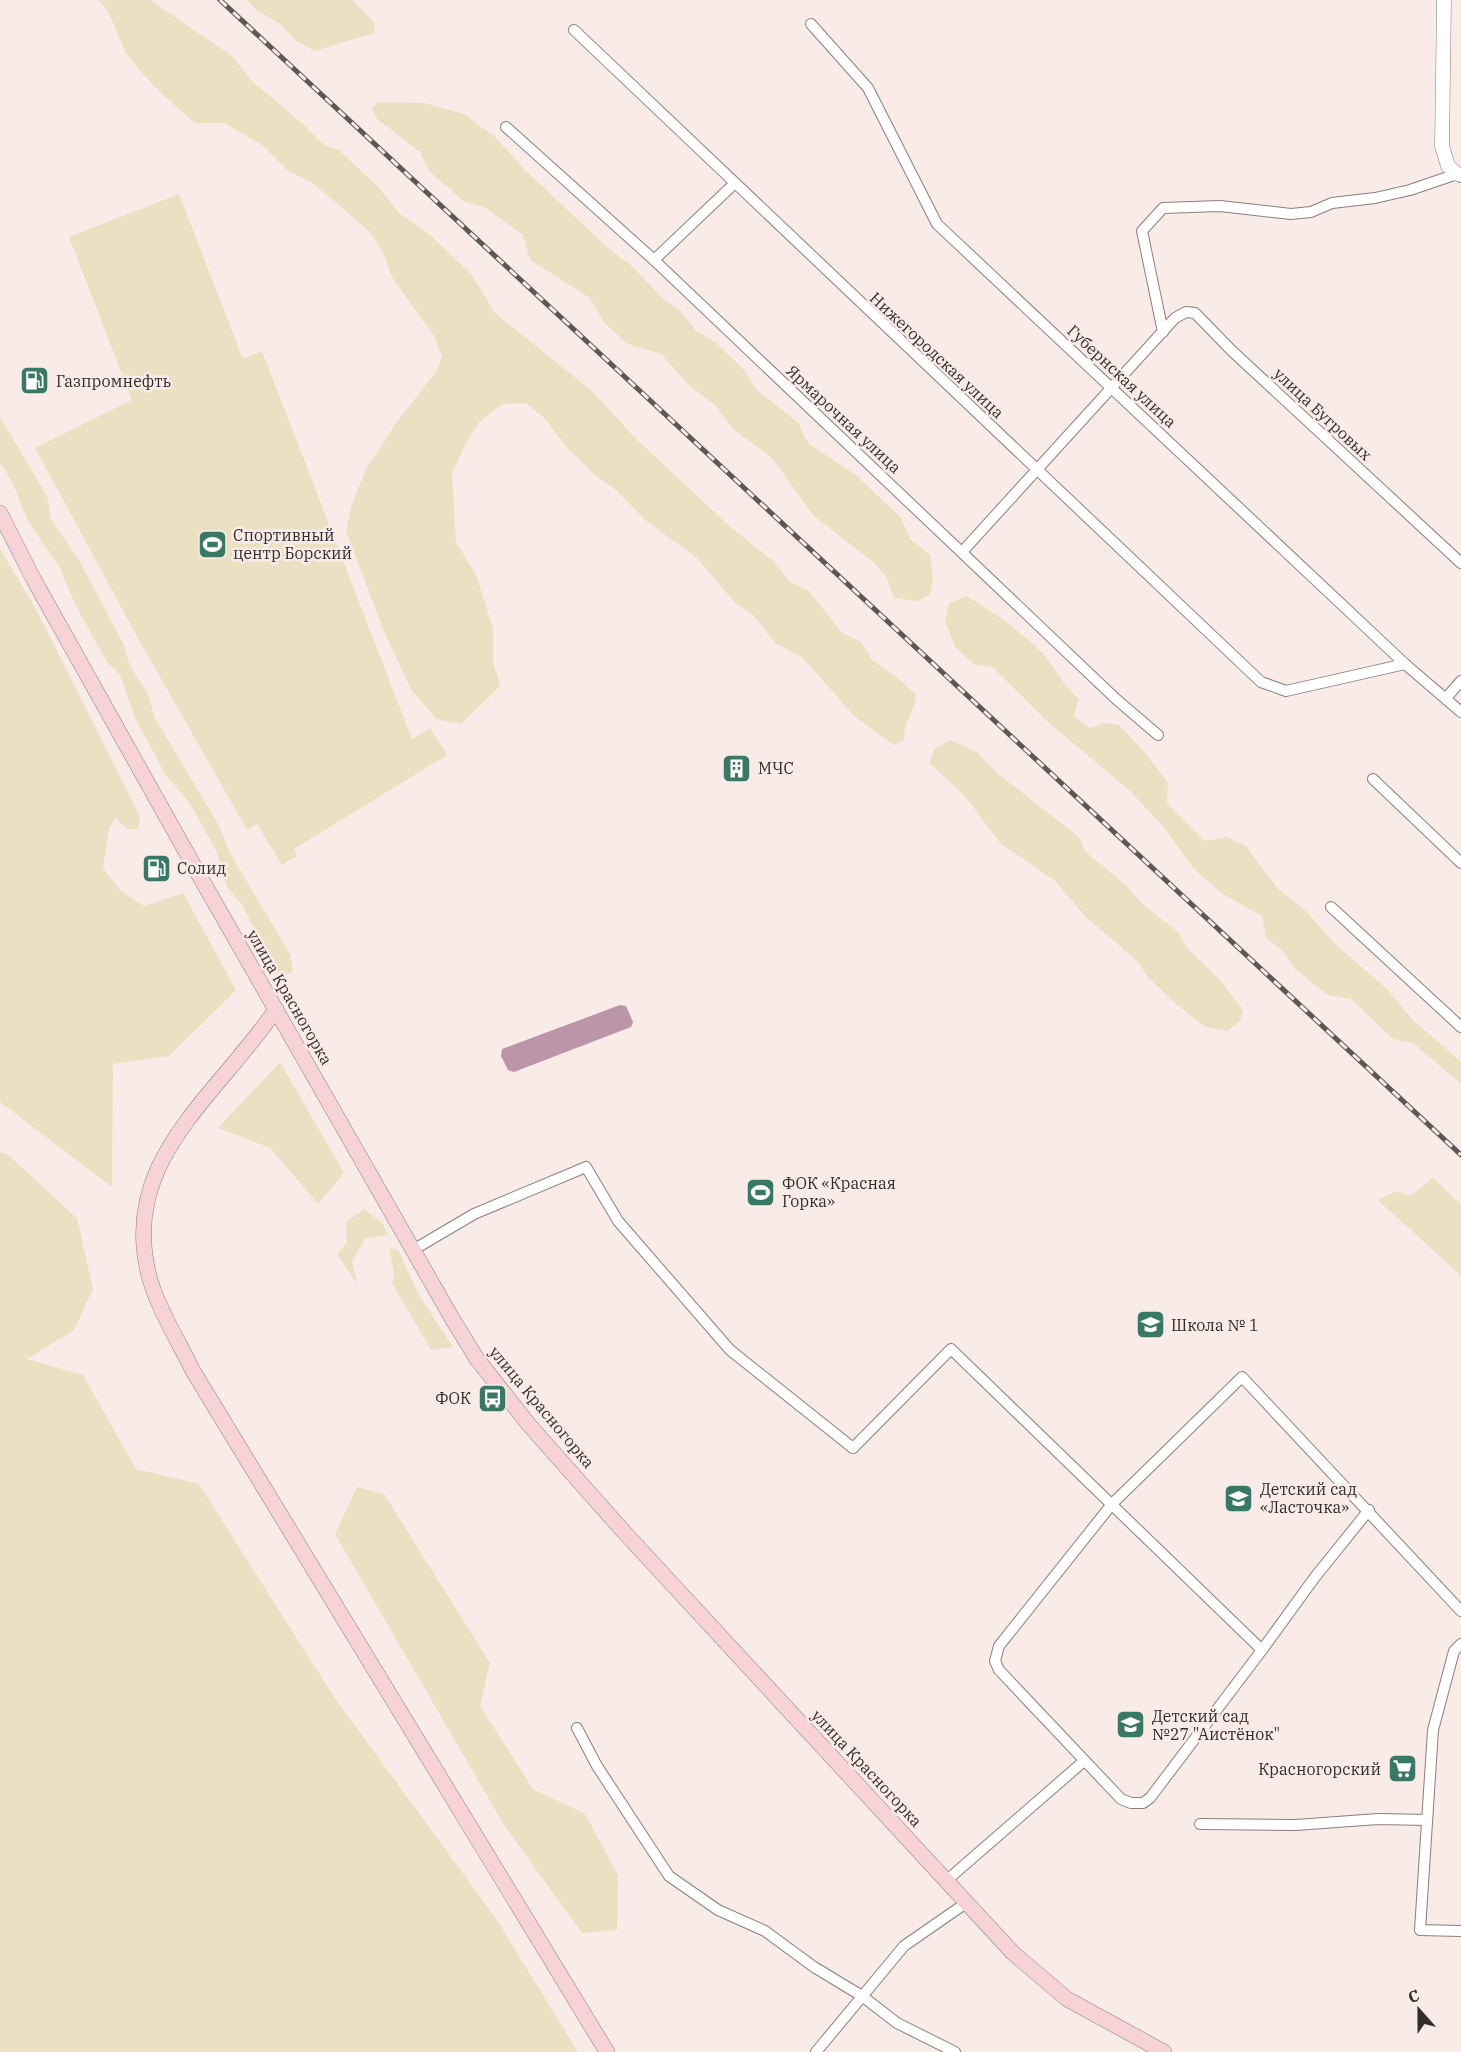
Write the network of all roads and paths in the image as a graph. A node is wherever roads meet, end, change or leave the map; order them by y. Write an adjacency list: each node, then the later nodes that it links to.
1 (1443, 0): 5 (street)
2 (811, 24): 9 (street, Губернская улица)
3 (574, 30): 6 (street, Нижегородская улица)
4 (506, 127): 7 (street, Ярмарочная улица)
5 (1459, 175): 8 (street)
6 (735, 183): 7 (street); 10 (street, Нижегородская улица)
7 (654, 260): 13 (street, Ярмарочная улица)
8 (1163, 333): 9 (street); 14 (street, улица Бугровых)
9 (1113, 388): 10 (street); 16 (street, Губернская улица)
10 (1036, 469): 13 (street); 16 (street, Нижегородская улица)
11 (0, 513): 15 (main road)
12 (0, 528): 15 (main road)
13 (962, 552): 20 (street, Ярмарочная улица)
14 (1461, 563)
15 (34, 580): 24 (main road, улица Красногорка)
16 (1405, 664): 18 (street, Губернская улица)
17 (1461, 681): 18 (street)
18 (1446, 698): 19 (street, Губернская улица)
19 (1461, 712)
20 (1158, 735)
21 (1373, 779): 22 (street)
22 (1461, 862)
23 (1331, 907): 25 (street)
24 (276, 1009): 26 (main road, улица Красногорка); 40 (main road)
25 (1461, 1027)
26 (413, 1250): 27 (street); 36 (main road, улица Красногорка)
27 (1112, 1504): 28 (street); 31 (street); 33 (street)
28 (1369, 1510): 29 (street); 31 (street)
29 (1461, 1611)
30 (1461, 1644): 34 (street)
31 (1262, 1650): 33 (street)
32 (577, 1728): 39 (street)
33 (1084, 1761): 36 (street)
34 (1427, 1820): 35 (street); 38 (street)
35 (1200, 1824)
36 (946, 1881): 37 (main road, улица Красногорка)
37 (966, 1903): 39 (street); 43 (main road, улица Красногорка)
38 (1461, 1930)
39 (862, 1996): 41 (street); 42 (street)
40 (607, 2052)
41 (816, 2052)
42 (955, 2052)
43 (1164, 2052)

